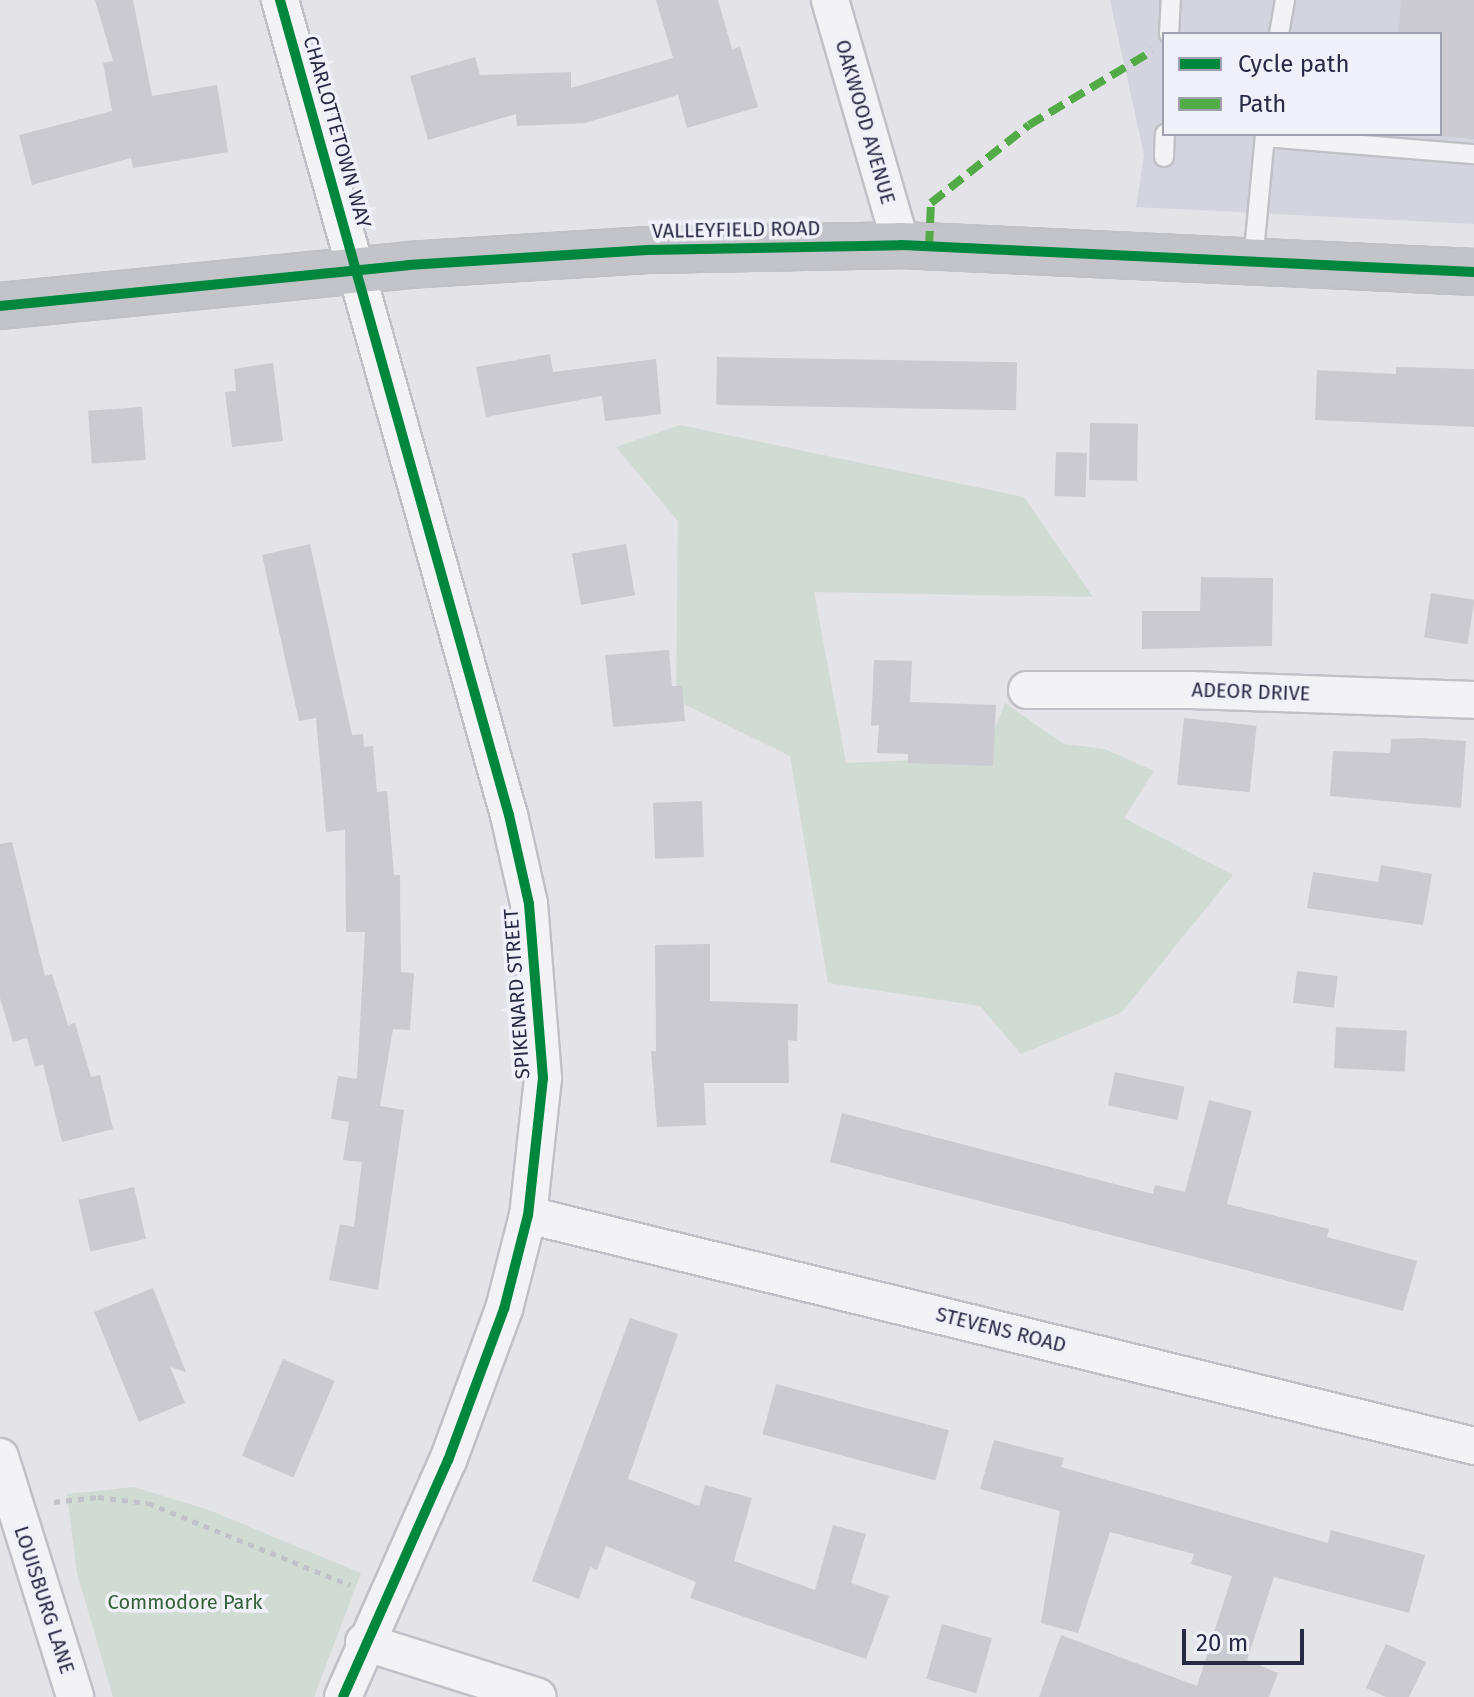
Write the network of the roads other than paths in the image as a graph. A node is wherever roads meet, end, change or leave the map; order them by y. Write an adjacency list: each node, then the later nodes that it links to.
1 (280, 0): 14 (street, CHARLOTTETOWN WAY)
2 (830, 0): 11 (street, OAKWOOD AVENUE)
3 (1171, 0): 5 (lane)
4 (1285, 0): 6 (lane)
5 (1169, 32)
6 (1279, 32)
7 (1165, 136): 10 (lane)
8 (1265, 136): 9 (lane); 12 (lane)
9 (1474, 154)
10 (1164, 157)
11 (901, 245): 12 (street, VALLEYFIELD ROAD); 14 (street, VALLEYFIELD ROAD)
12 (1253, 262): 13 (street, VALLEYFIELD ROAD)
13 (1474, 272)
14 (359, 274): 15 (street, VALLEYFIELD ROAD); 18 (street, SPIKENARD STREET)
15 (0, 306)
16 (1027, 690): 17 (street, ADEOR DRIVE)
17 (1474, 700)
18 (528, 1215): 19 (street, STEVENS ROAD); 21 (street, SPIKENARD STREET)
19 (1474, 1446)
20 (3, 1477): 22 (street, LOUISBURG LANE)
21 (364, 1642): 23 (street, SPIKENARD STREET); 24 (street)
22 (75, 1697)
23 (343, 1697)
24 (538, 1697)

